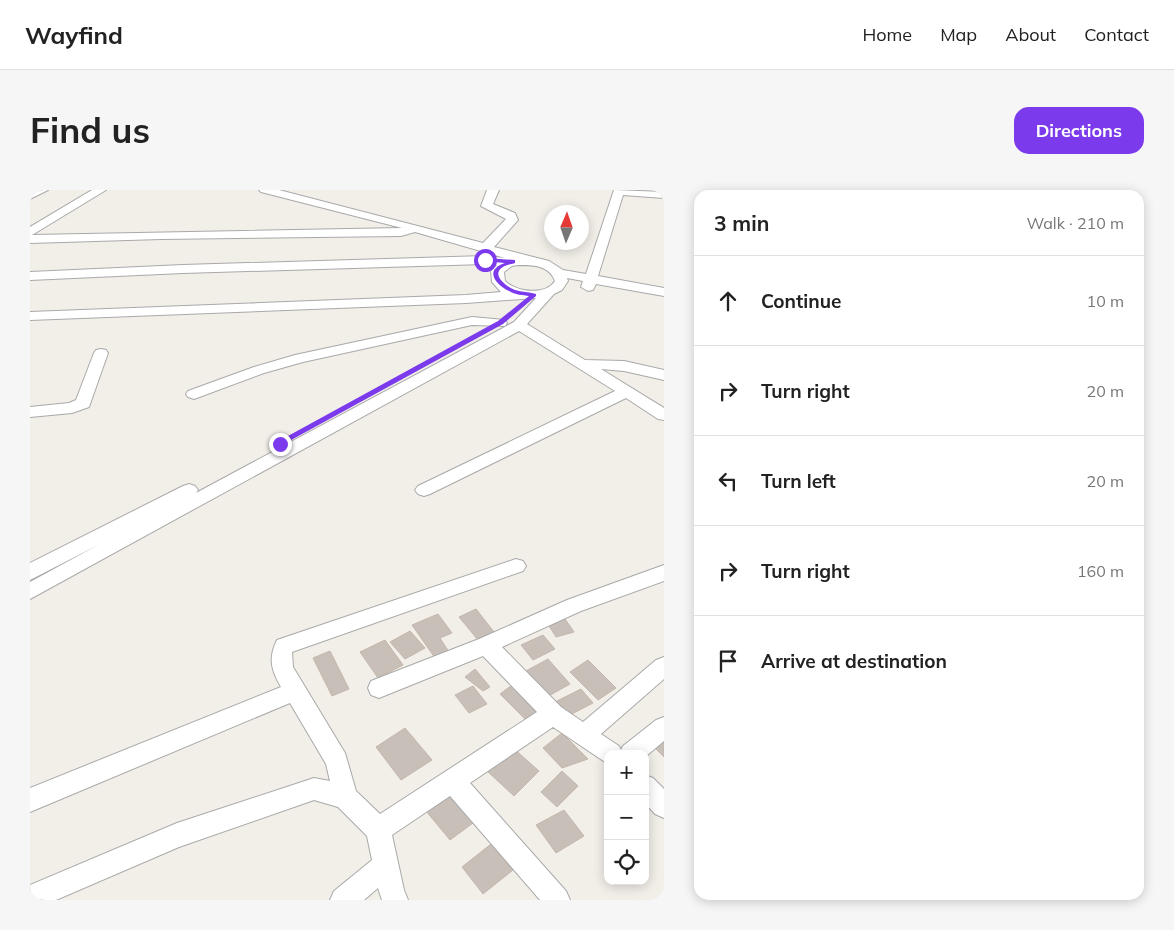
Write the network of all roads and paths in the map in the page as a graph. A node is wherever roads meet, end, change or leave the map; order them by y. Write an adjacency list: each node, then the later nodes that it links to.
1 (42, 190): 7 (street)
2 (100, 190): 9 (street)
3 (265, 190): 8 (street)
4 (493, 190): 11 (street)
5 (615, 191): 6 (street); 16 (street)
6 (664, 195)
7 (30, 196)
8 (415, 228): 10 (street); 11 (street)
9 (30, 232)
10 (30, 238)
11 (486, 248): 12 (street)
12 (531, 261): 13 (street); 15 (street)
13 (513, 262): 14 (street); 17 (street)
14 (30, 276)
15 (560, 278): 16 (street); 19 (street)
16 (589, 283): 18 (street); 20 (street)
17 (504, 287): 19 (street); 21 (street)
18 (664, 292)
19 (535, 294): 22 (street); 23 (street); 24 (street)
20 (664, 300)
21 (30, 308)
22 (30, 316)
23 (500, 323): 29 (street); 33 (street)
24 (519, 325): 26 (street); 33 (street)
25 (101, 353): 30 (street)
26 (582, 364): 27 (street); 28 (street)
27 (664, 375)
28 (626, 392): 31 (street); 32 (street)
29 (194, 394)
30 (30, 412)
31 (664, 415)
32 (424, 490)
33 (97, 546): 35 (street); 37 (street)
34 (516, 566): 41 (street)
35 (30, 572)
36 (664, 573): 38 (street)
37 (30, 591)
38 (486, 645): 40 (street); 42 (street)
39 (664, 666): 44 (street)
40 (379, 688)
41 (295, 690): 48 (street); 49 (street)
42 (553, 714): 44 (street); 47 (street)
43 (664, 726): 46 (street)
44 (584, 735): 45 (street)
45 (605, 750)
46 (636, 750)
47 (453, 780): 50 (street); 55 (street)
48 (346, 797): 50 (street); 52 (street)
49 (30, 800)
50 (378, 830): 51 (street)
51 (386, 865): 53 (street); 54 (street)
52 (30, 898)
53 (343, 900)
54 (395, 900)
55 (557, 900)

